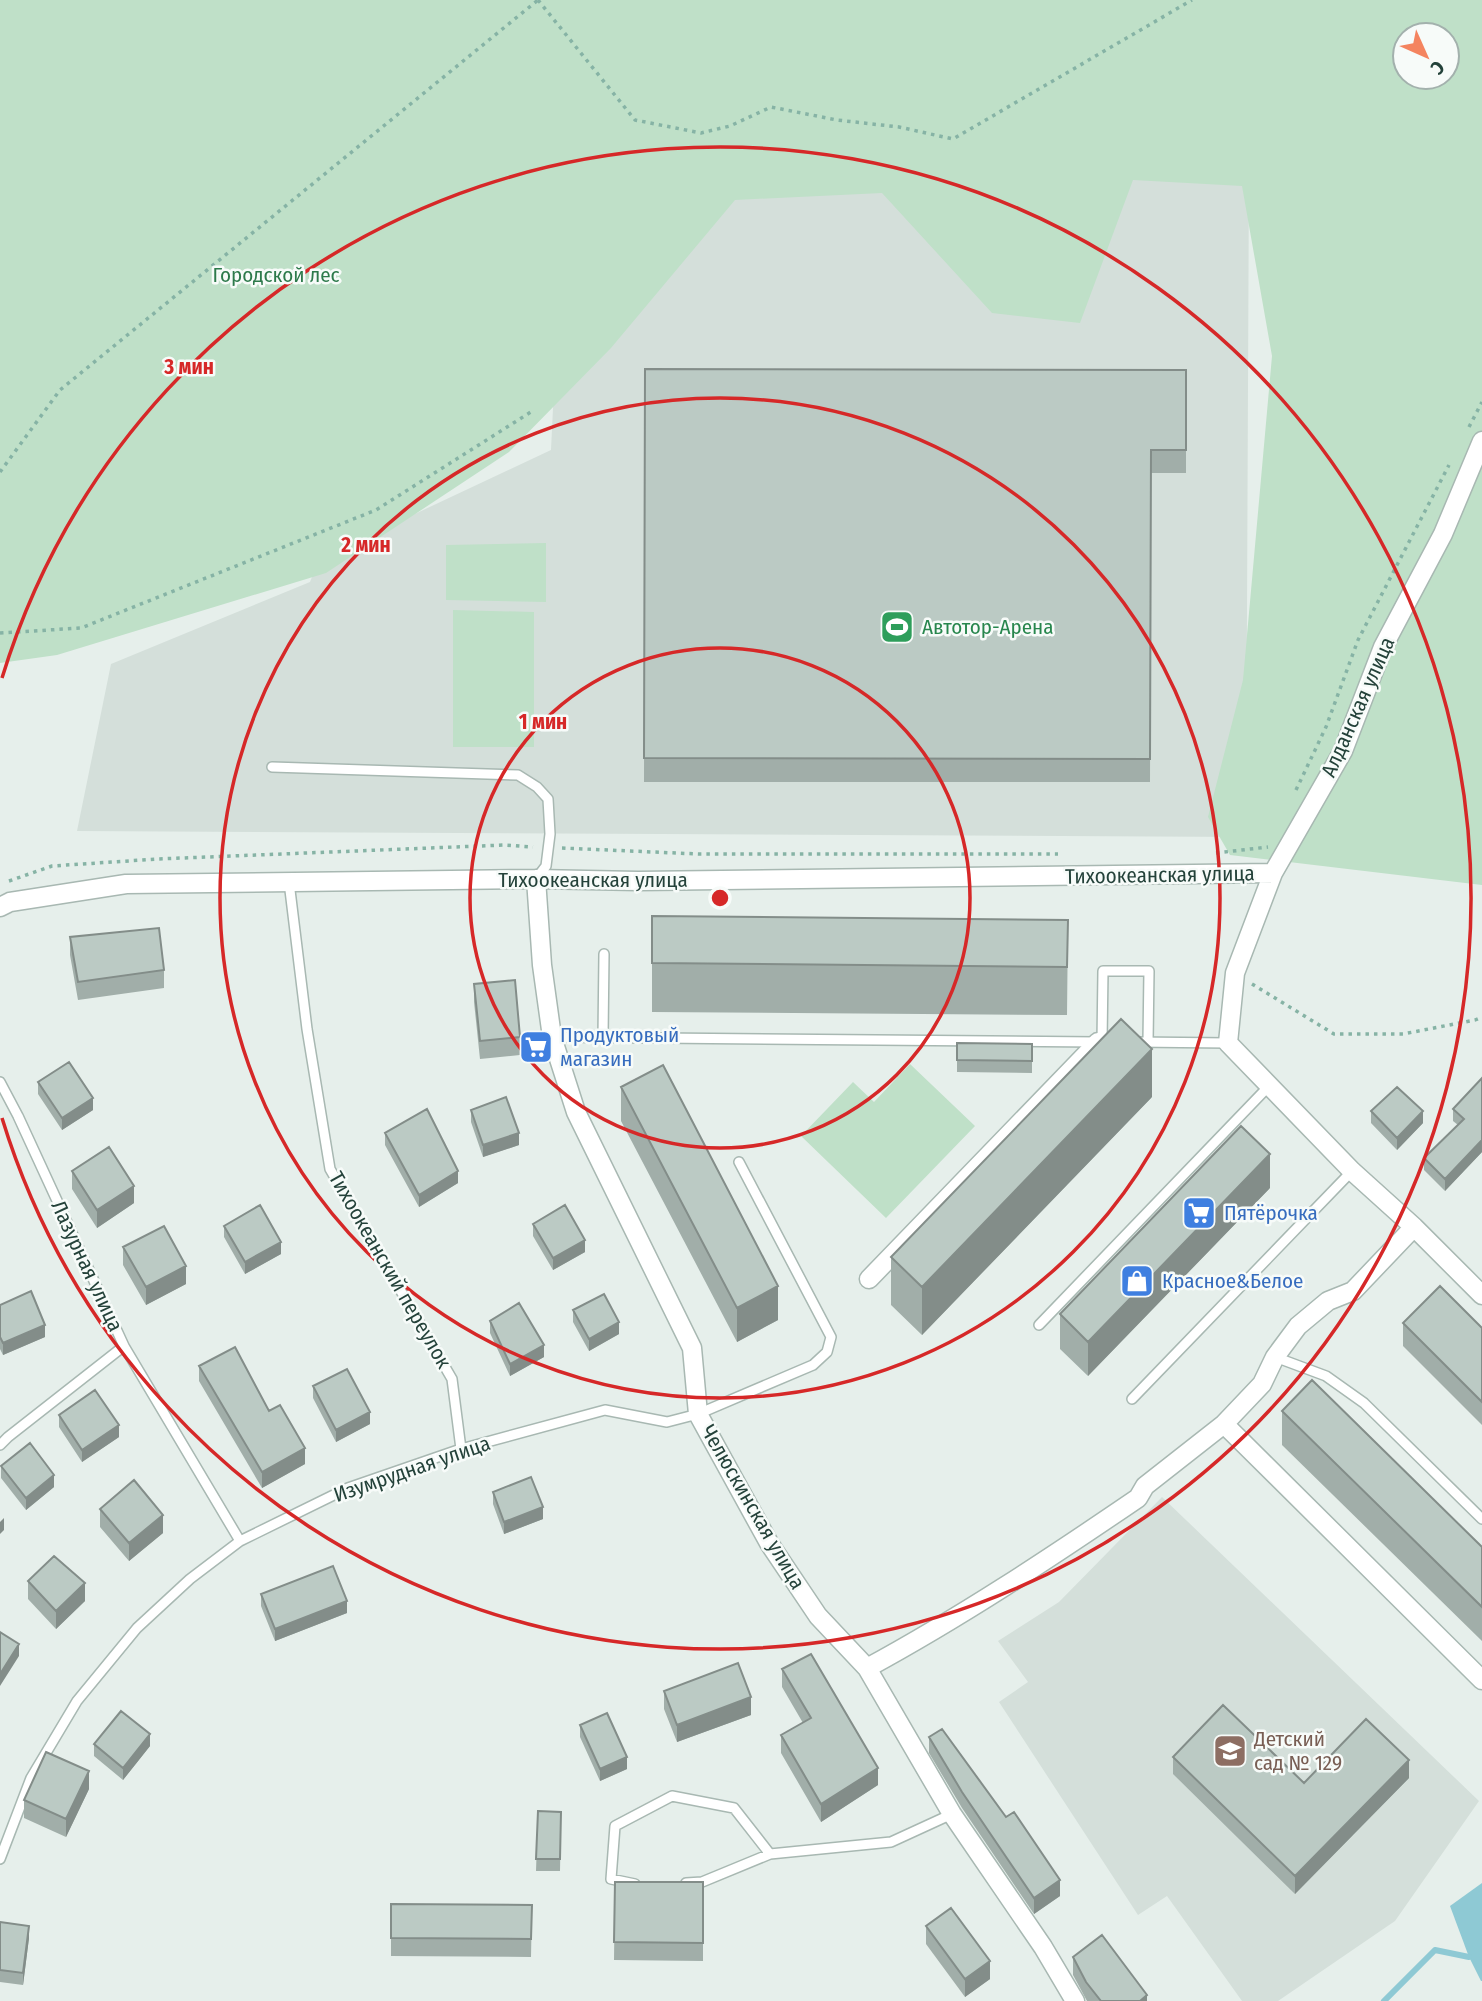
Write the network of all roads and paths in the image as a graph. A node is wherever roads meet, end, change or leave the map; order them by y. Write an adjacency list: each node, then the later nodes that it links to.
1 (538, 0): 2 (path); 8 (path)
2 (1192, 0)
3 (1482, 402): 5 (path)
4 (534, 410): 9 (path)
5 (1464, 438)
6 (1482, 441): 16 (street, Алданская улица)
7 (1451, 461): 11 (path)
8 (0, 472)
9 (0, 633)
10 (272, 767): 13 (lane)
11 (1292, 799)
12 (1269, 846): 14 (path)
13 (548, 848): 15 (path); 17 (lane); 19 (path)
14 (1216, 853)
15 (1066, 855)
16 (1273, 873): 17 (street, Тихоокеанская улица); 22 (street, Алданская улица)
17 (536, 879): 18 (street, Тихоокеанская улица); 24 (street, Челюскинская улица)
18 (289, 882): 20 (street, Тихоокеанская улица); 44 (lane, Тихоокеанский переулок)
19 (0, 884)
20 (0, 906)
21 (604, 954): 25 (lane)
22 (1235, 973): 23 (path); 29 (street, Алданская улица)
23 (1482, 1017)
24 (552, 1037): 25 (lane); 41 (street, Челюскинская улица)
25 (603, 1037): 26 (lane)
26 (1105, 1042): 28 (lane); 35 (street)
27 (1125, 1042): 28 (lane)
28 (1148, 1042): 29 (lane)
29 (1228, 1043): 31 (street)
30 (0, 1082): 38 (lane, Лазурная улица)
31 (1269, 1086): 33 (street); 37 (lane)
32 (739, 1162): 41 (lane, Изумрудная улица)
33 (1352, 1171): 34 (street); 40 (lane)
34 (1414, 1227): 36 (street); 39 (street)
35 (869, 1279)
36 (1482, 1295)
37 (1039, 1325)
38 (124, 1346): 43 (lane, Лазурная улица); 46 (lane)
39 (1275, 1357): 42 (street); 45 (lane)
40 (1132, 1399)
41 (698, 1414): 44 (lane, Изумрудная улица); 47 (street, Челюскинская улица)
42 (1224, 1424): 47 (street); 48 (street)
43 (0, 1445)
44 (461, 1449): 46 (lane, Изумрудная улица)
45 (1482, 1519)
46 (240, 1541): 51 (lane, Изумрудная улица)
47 (867, 1668): 49 (street, Челюскинская улица)
48 (1482, 1681)
49 (952, 1814): 50 (lane); 54 (street, Челюскинская улица)
50 (770, 1854): 52 (lane); 53 (lane)
51 (0, 1859)
52 (676, 1885)
53 (651, 1888)
54 (1075, 2001)

